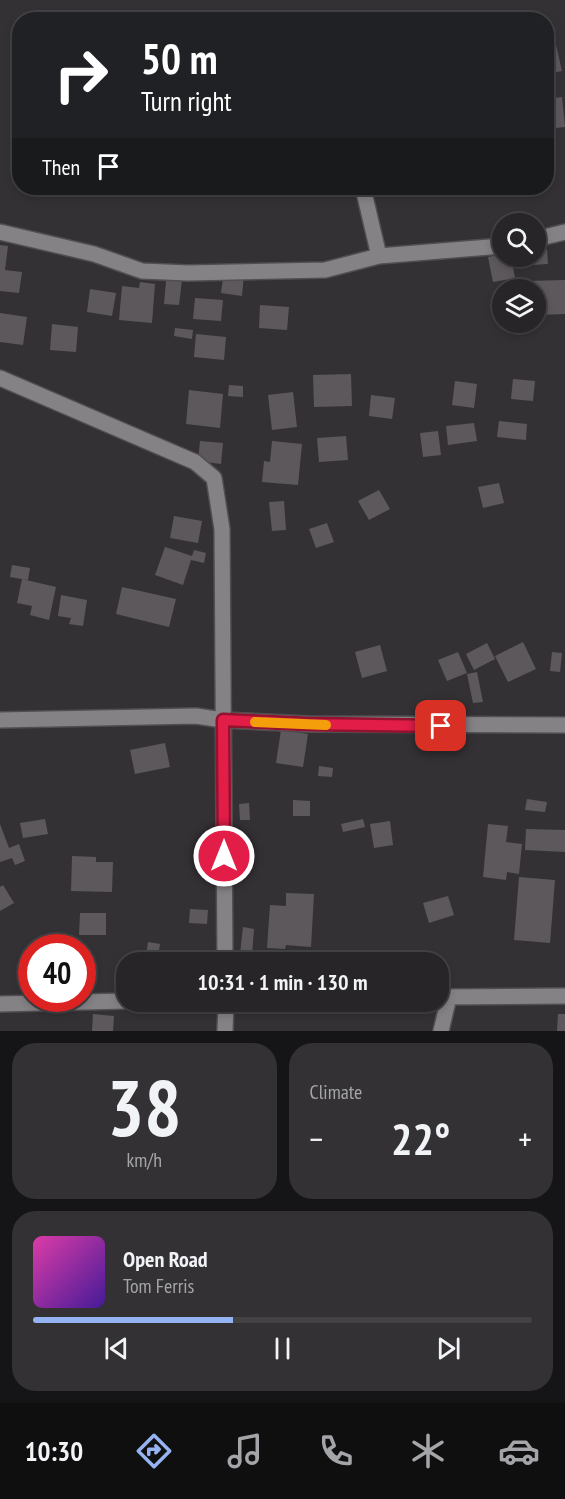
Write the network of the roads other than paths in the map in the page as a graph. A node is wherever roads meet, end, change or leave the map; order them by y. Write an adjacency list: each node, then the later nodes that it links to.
1 (365, 195): 6 (street)
2 (0, 232): 6 (street)
3 (565, 232): 4 (street)
4 (546, 237)
5 (492, 247): 6 (street)
6 (379, 256)
7 (0, 378): 9 (street)
8 (0, 720): 9 (street)
9 (223, 720): 10 (street); 11 (street)
10 (565, 725)
11 (225, 952)
12 (565, 996): 13 (street)
13 (449, 997)
14 (116, 1001): 15 (street)
15 (0, 1004)
16 (226, 1012): 18 (street)
17 (443, 1012): 19 (street)
18 (225, 1031)
19 (441, 1031)

